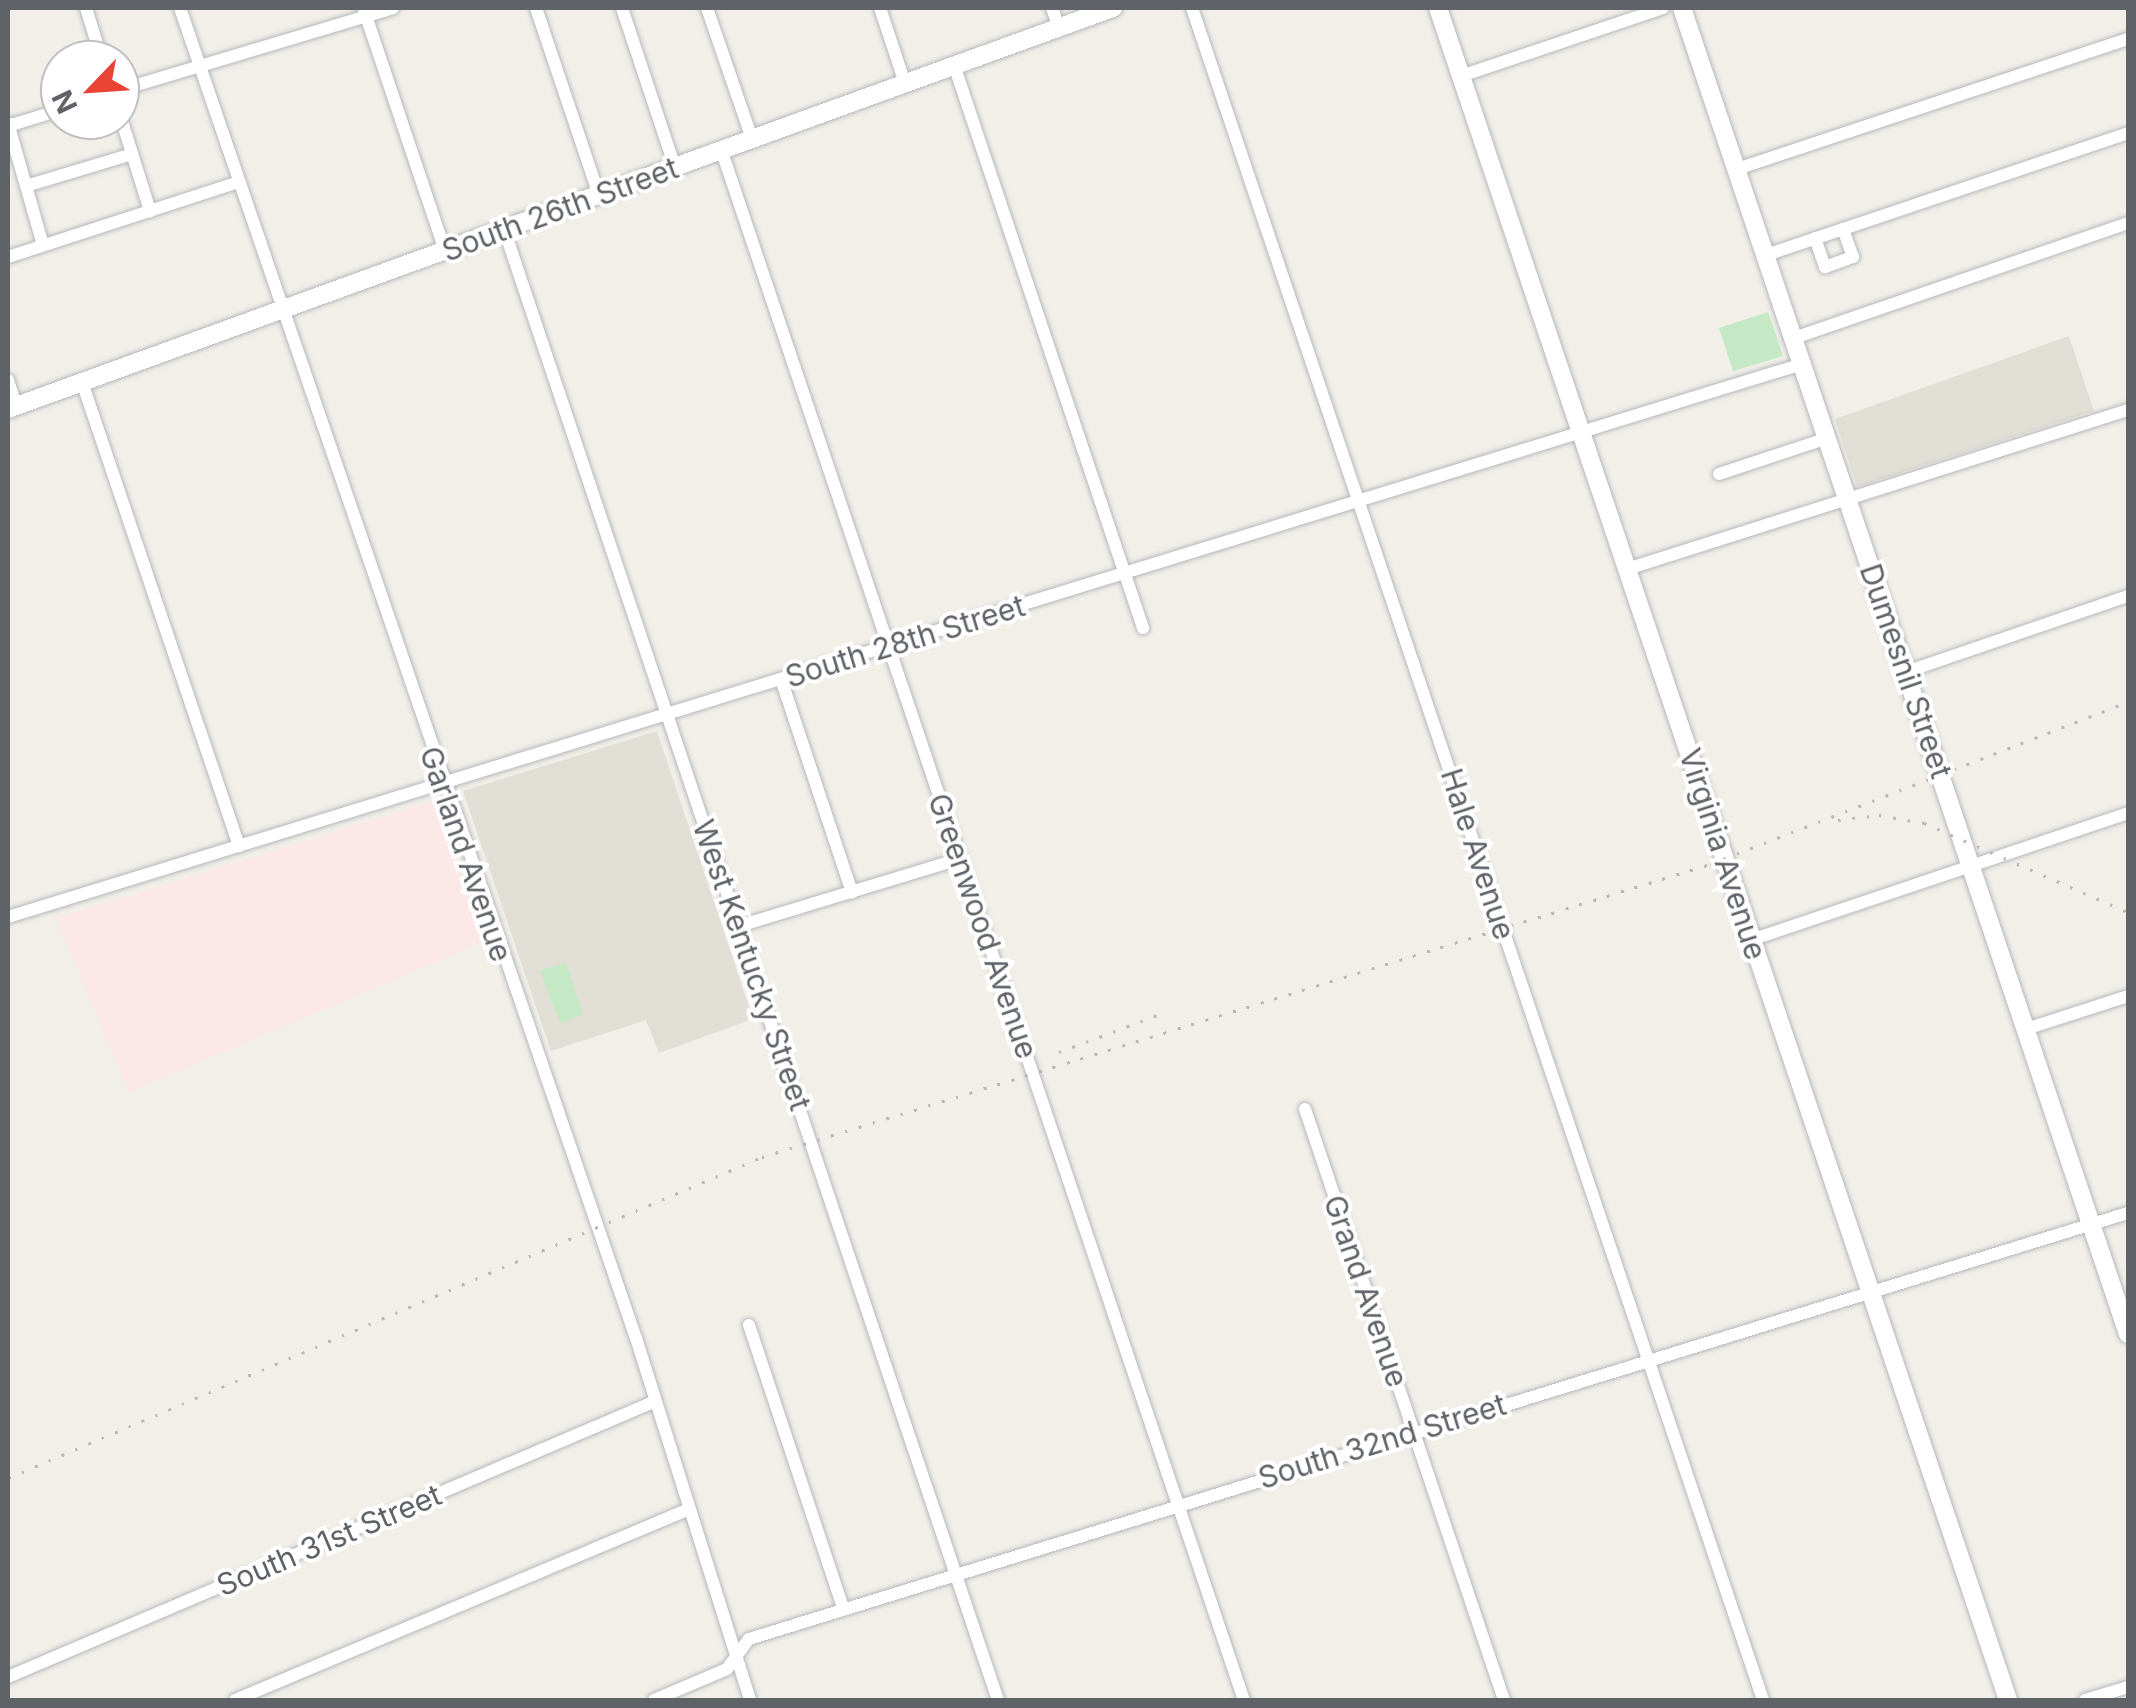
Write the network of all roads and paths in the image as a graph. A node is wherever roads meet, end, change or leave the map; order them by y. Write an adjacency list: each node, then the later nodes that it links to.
1 (86, 8): 17 (street)
2 (180, 8): 19 (street, Garland Avenue)
3 (393, 8): 14 (street)
4 (536, 8): 34 (street)
5 (622, 8): 30 (street)
6 (707, 8): 26 (street)
7 (880, 8): 21 (street)
8 (1052, 8): 15 (street)
9 (1113, 8): 15 (main road, South 26th Street)
10 (1192, 8): 54 (street, Hale Avenue)
11 (1438, 8): 20 (main road, Virginia Avenue)
12 (1664, 8): 20 (street)
13 (1682, 8): 31 (main road, Dumesnil Street)
14 (365, 12): 19 (street); 41 (street)
15 (1058, 27): 18 (main road, South 26th Street)
16 (2128, 39): 31 (street)
17 (96, 40)
18 (954, 65): 21 (main road, South 26th Street); 57 (street)
19 (200, 66): 22 (street); 32 (street, Garland Avenue)
20 (1461, 76): 51 (main road, Virginia Avenue)
21 (905, 83): 26 (main road, South 26th Street)
22 (140, 84)
23 (40, 116): 24 (street)
24 (8, 125): 33 (street)
25 (2128, 133): 37 (street)
26 (752, 139): 28 (main road, South 26th Street)
27 (128, 140): 29 (street)
28 (722, 152): 30 (main road, South 26th Street); 60 (street, Greenwood Avenue)
29 (132, 154): 33 (street); 35 (street)
30 (676, 167): 34 (main road, South 26th Street)
31 (1737, 169): 42 (main road, Dumesnil Street)
32 (239, 182): 35 (street); 44 (street, Garland Avenue)
33 (26, 186): 40 (street)
34 (599, 194): 38 (main road, South 26th Street)
35 (150, 211): 40 (street)
36 (2128, 223): 45 (street)
37 (1843, 228): 39 (street); 39 (street)
38 (504, 229): 41 (main road, South 26th Street); 63 (street, West Kentucky Street)
39 (1815, 238): 42 (street)
40 (44, 245): 43 (street)
41 (445, 250): 44 (main road, South 26th Street)
42 (1766, 255): 45 (main road, Dumesnil Street)
43 (8, 257)
44 (282, 310): 48 (main road, South 26th Street); 64 (street, Garland Avenue)
45 (1794, 338): 46 (main road, Dumesnil Street)
46 (1802, 364): 51 (street, South 28th Street); 52 (main road, Dumesnil Street)
47 (8, 380): 49 (street)
48 (82, 382): 49 (main road, South 26th Street); 66 (street)
49 (12, 408)
50 (2128, 410): 55 (street)
51 (1581, 432): 54 (street, South 28th Street); 56 (main road, Virginia Avenue)
52 (1828, 438): 53 (street); 55 (main road, Dumesnil Street)
53 (1719, 474)
54 (1360, 501): 57 (street, South 28th Street); 81 (street, Hale Avenue)
55 (1849, 503): 56 (street); 61 (main road, Dumesnil Street)
56 (1627, 569): 72 (main road, Virginia Avenue)
57 (1124, 573): 59 (street); 60 (street, South 28th Street)
58 (2128, 596): 61 (street)
59 (1143, 628)
60 (889, 646): 62 (street, South 28th Street); 67 (street, Greenwood Avenue)
61 (1906, 672): 68 (main road, Dumesnil Street)
62 (781, 679): 63 (street, South 28th Street); 69 (street)
63 (667, 714): 64 (street, South 28th Street); 71 (street, West Kentucky Street)
64 (441, 784): 66 (street, South 28th Street); 82 (street, Garland Avenue)
65 (2128, 813): 68 (street)
66 (239, 846): 70 (street, South 28th Street)
67 (960, 859): 69 (street); 84 (street, Greenwood Avenue)
68 (1971, 866): 72 (street); 74 (main road, Dumesnil Street)
69 (852, 892): 71 (street)
70 (8, 917)
71 (739, 926): 86 (street, West Kentucky Street)
72 (1751, 940): 78 (main road, Virginia Avenue)
73 (2128, 996): 74 (street)
74 (2026, 1029): 77 (main road, Dumesnil Street)
75 (1305, 1109): 83 (street, Grand Avenue)
76 (2128, 1213): 77 (street, South 32nd Street)
77 (2092, 1224): 78 (street, South 32nd Street); 80 (main road, Dumesnil Street)
78 (1870, 1292): 81 (street, South 32nd Street); 98 (main road, Virginia Avenue)
79 (749, 1325): 87 (street)
80 (2128, 1334)
81 (1648, 1360): 83 (street, South 32nd Street); 97 (street, Hale Avenue)
82 (650, 1403): 85 (street, Garland Avenue); 89 (street, South 31st Street)
83 (1413, 1432): 84 (street, South 32nd Street); 96 (street, Grand Avenue)
84 (1178, 1504): 86 (street, South 32nd Street); 95 (street, Greenwood Avenue)
85 (685, 1511): 88 (street, Garland Avenue); 91 (street)
86 (956, 1575): 87 (street, South 32nd Street); 94 (street, West Kentucky Street)
87 (844, 1610): 88 (street, South 32nd Street)
88 (737, 1662): 92 (street, South 32nd Street); 93 (street, Garland Avenue)
89 (8, 1677)
90 (2128, 1687): 99 (street)
91 (235, 1700)
92 (654, 1700)
93 (750, 1700)
94 (998, 1700)
95 (1244, 1700)
96 (1504, 1700)
97 (1763, 1700)
98 (2008, 1700)
99 (2085, 1700)

